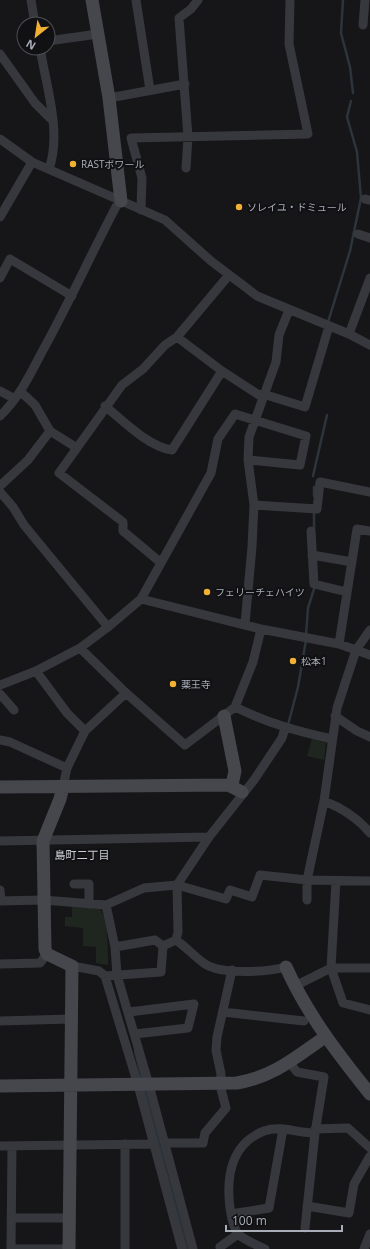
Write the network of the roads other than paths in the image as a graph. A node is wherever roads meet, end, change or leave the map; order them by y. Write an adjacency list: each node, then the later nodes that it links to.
1 (31, 0): 7 (street)
2 (92, 0): 9 (street)
3 (136, 0): 14 (street)
4 (198, 0): 13 (street)
5 (290, 0): 17 (street)
6 (365, 0): 8 (street)
7 (34, 16)
8 (364, 25)
9 (98, 34): 10 (street); 15 (street)
10 (56, 40)
11 (0, 54): 16 (street)
12 (41, 56): 16 (street)
13 (185, 84): 14 (street); 17 (street)
14 (150, 90): 15 (street)
15 (109, 98): 22 (street)
16 (53, 120): 21 (street)
17 (188, 137): 20 (street); 23 (street)
18 (0, 139): 19 (street)
19 (32, 162): 21 (street); 24 (street)
20 (186, 168)
21 (48, 169): 22 (street)
22 (120, 201): 23 (street); 30 (street)
23 (140, 210): 27 (street)
24 (0, 217)
25 (358, 234): 26 (street)
26 (370, 238)
27 (229, 275): 31 (street); 34 (street)
28 (0, 278): 30 (street)
29 (370, 278): 33 (street)
30 (72, 296): 38 (street)
31 (290, 310): 32 (street); 39 (street)
32 (329, 326): 33 (street); 39 (street)
33 (350, 334): 35 (street)
34 (177, 337): 36 (street); 41 (street)
35 (370, 345)
36 (222, 371): 39 (street); 41 (street)
37 (0, 390): 40 (street)
38 (20, 391): 40 (street); 44 (street)
39 (263, 396): 43 (street)
40 (15, 399): 42 (street)
41 (106, 406): 45 (street)
42 (0, 416)
43 (254, 420): 46 (street); 46 (street); 54 (street)
44 (50, 430): 45 (street); 47 (street)
45 (77, 448): 54 (street)
46 (248, 460): 50 (street)
47 (0, 486)
48 (0, 492): 59 (street)
49 (370, 492): 50 (street)
50 (254, 505): 58 (street)
51 (370, 531): 55 (street)
52 (311, 532): 53 (street)
53 (312, 555): 55 (street); 56 (street)
54 (160, 562): 57 (street)
55 (352, 562): 56 (street)
56 (347, 592): 62 (street)
57 (141, 599): 58 (street); 59 (street)
58 (245, 624): 60 (street)
59 (108, 628): 63 (street)
60 (261, 629): 62 (street); 70 (street)
61 (370, 630): 64 (street)
62 (340, 644): 64 (street)
63 (80, 648): 66 (street); 68 (street)
64 (356, 650): 65 (street); 73 (street)
65 (370, 655)
66 (36, 671): 67 (street); 75 (street)
67 (0, 685)
68 (126, 693): 72 (street); 75 (street)
69 (0, 694): 71 (street)
70 (235, 707): 72 (street); 74 (street)
71 (14, 710)
72 (224, 716): 82 (street)
73 (335, 716): 76 (street); 77 (street)
74 (286, 728): 77 (street); 82 (street)
75 (85, 732): 79 (street)
76 (370, 737)
77 (332, 739): 83 (street)
78 (0, 740): 79 (street)
79 (67, 768): 81 (street)
80 (0, 787): 81 (street)
81 (63, 787): 82 (street); 87 (street)
82 (237, 789): 85 (street)
83 (324, 801): 84 (street); 88 (street)
84 (370, 833)
85 (209, 837): 87 (street); 92 (street)
86 (0, 841): 87 (street)
87 (43, 841): 94 (street)
88 (307, 880): 89 (street); 92 (street); 95 (street)
89 (336, 881): 90 (street); 106 (street)
90 (370, 881)
91 (74, 884): 97 (street)
92 (177, 885): 98 (street); 99 (street)
93 (0, 890): 96 (street)
94 (43, 900): 96 (street); 97 (street); 102 (street)
95 (307, 900)
96 (0, 901)
97 (89, 904): 98 (street)
98 (106, 905): 101 (street)
99 (176, 940): 100 (street); 108 (street)
100 (163, 946): 101 (street); 109 (street)
101 (115, 947): 109 (street)
102 (47, 954): 103 (street); 104 (street)
103 (0, 964)
104 (72, 966): 110 (street); 115 (street)
105 (286, 967): 108 (street); 111 (street)
106 (330, 968): 107 (street); 111 (street); 112 (street)
107 (370, 968)
108 (232, 970): 114 (street)
109 (117, 975): 110 (street); 113 (street)
110 (105, 976): 122 (street)
111 (295, 986): 119 (street)
112 (370, 1010)
113 (129, 1012): 118 (street); 118 (street)
114 (222, 1012): 117 (street); 123 (street)
115 (71, 1019): 116 (street); 121 (street)
116 (0, 1021)
117 (304, 1021)
118 (135, 1034): 122 (street)
119 (325, 1037): 120 (street); 125 (street)
120 (289, 1062): 123 (street); 127 (street)
121 (70, 1085): 122 (street); 124 (street); 131 (street)
122 (144, 1085): 123 (street); 128 (street); 130 (street)
123 (220, 1085): 128 (street)
124 (0, 1086)
125 (370, 1094)
126 (283, 1129): 127 (street); 137 (street); 137 (street)
127 (315, 1131): 134 (street); 136 (street)
128 (166, 1143): 147 (street)
129 (125, 1144): 130 (street); 131 (street); 145 (street)
130 (153, 1144): 146 (street)
131 (70, 1145): 133 (street); 139 (street)
132 (0, 1146): 133 (street)
133 (12, 1146): 138 (street)
134 (370, 1148)
135 (370, 1156): 136 (street)
136 (307, 1206): 140 (street)
137 (231, 1214): 141 (street)
138 (11, 1218): 139 (street); 143 (street)
139 (69, 1218): 144 (street)
140 (305, 1228)
141 (238, 1234): 148 (street); 149 (street)
142 (370, 1234): 150 (street)
143 (11, 1249): 144 (street)
144 (69, 1249)
145 (125, 1249)
146 (182, 1249)
147 (193, 1249)
148 (221, 1249)
149 (265, 1249)
150 (364, 1249)

